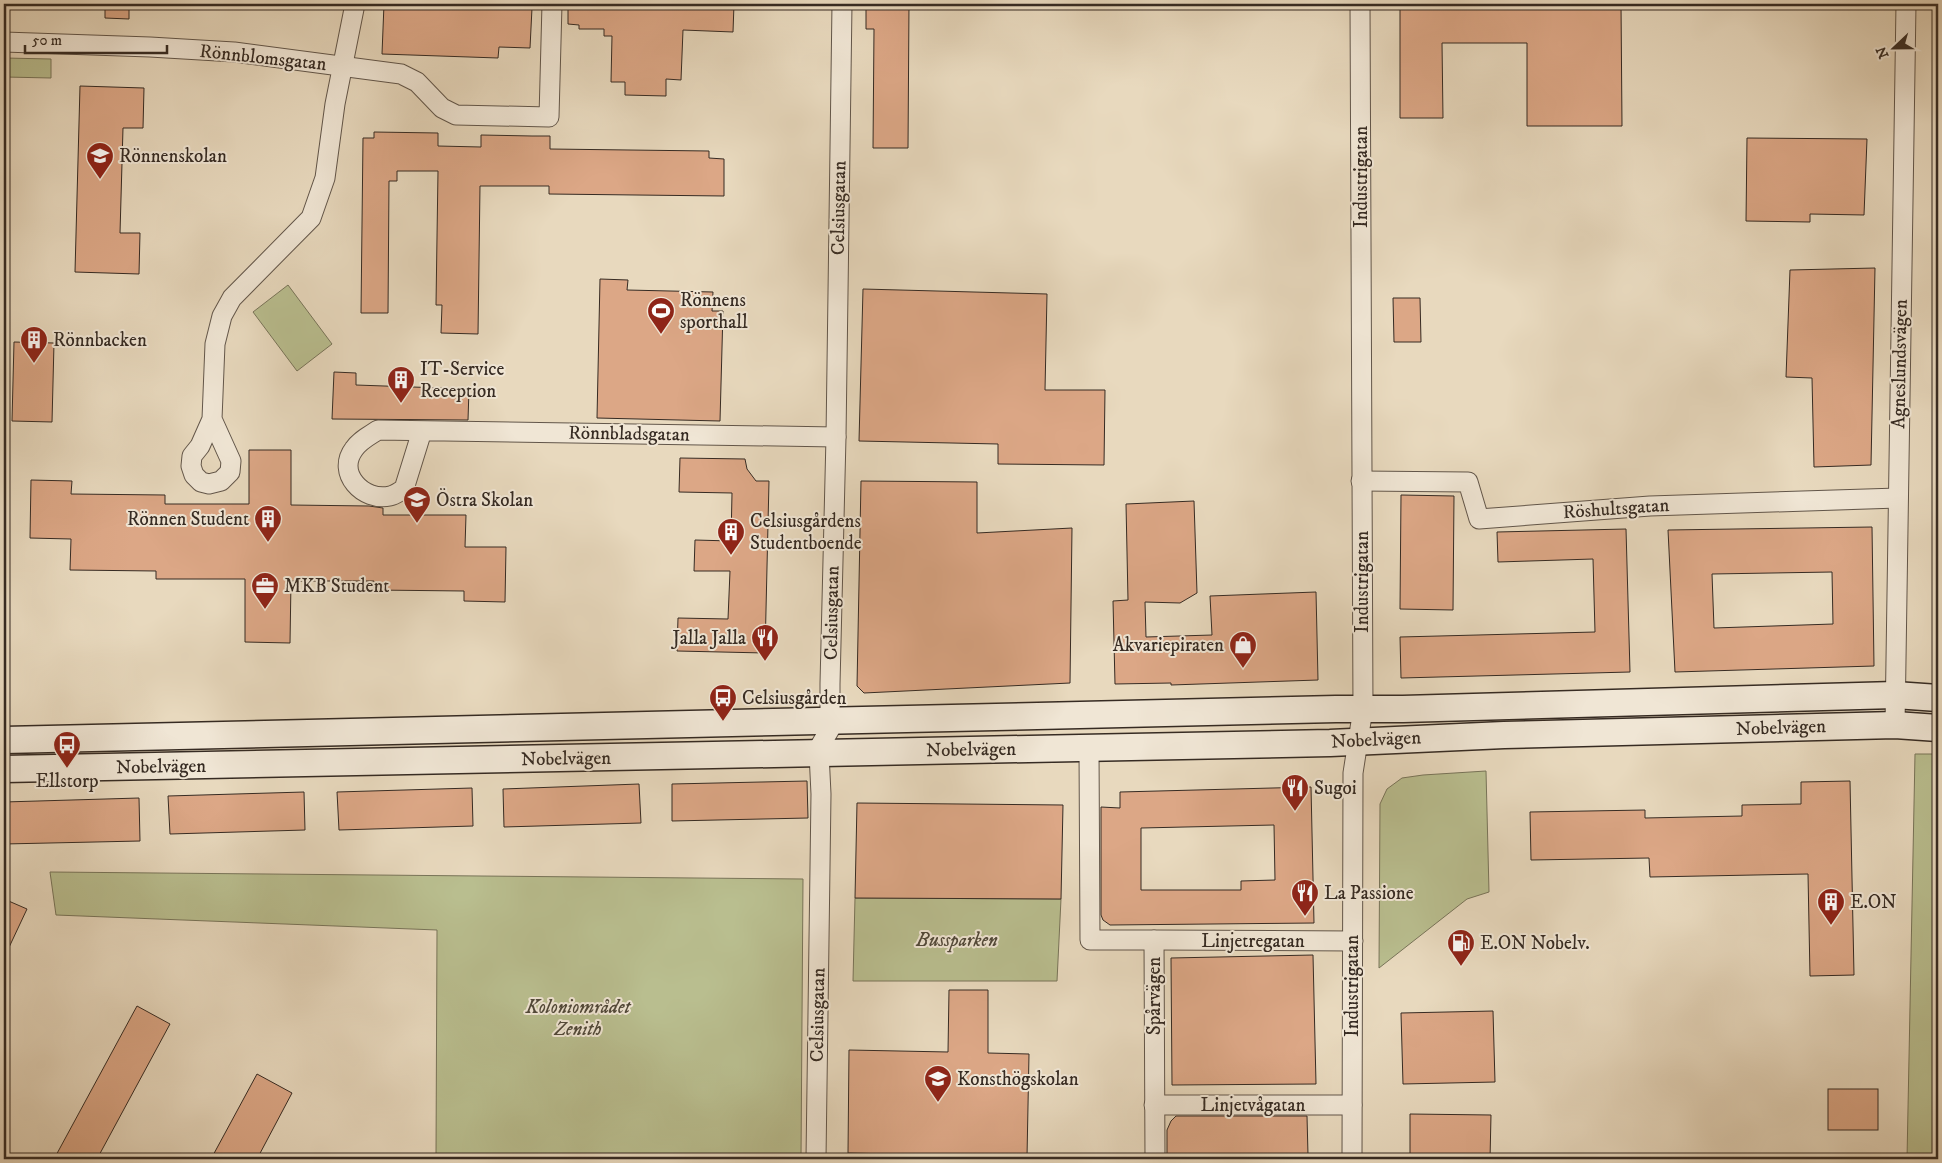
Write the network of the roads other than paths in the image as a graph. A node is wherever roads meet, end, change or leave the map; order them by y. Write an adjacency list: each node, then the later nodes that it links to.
1 (355, 4): 7 (street, Rönnblomsgatan)
2 (552, 4): 7 (street, Rönnblomsgatan)
3 (842, 4): 10 (street, Celsiusgatan)
4 (1360, 4): 11 (street, Industrigatan)
5 (1906, 4): 12 (street, Agneslundsvägen)
6 (4, 42): 7 (street, Rönnblomsgatan)
7 (342, 66): 8 (street, Rönnblomsgatan)
8 (212, 419)
9 (422, 431): 10 (street, Rönnbladsgatan)
10 (836, 437): 16 (street, Celsiusgatan)
11 (1362, 481): 12 (street, Röshultsgatan); 15 (street, Industrigatan)
12 (1898, 498): 13 (street, Agneslundsvägen)
13 (1895, 696): 14 (main road, Nobelvägen); 15 (main road, Nobelvägen); 17 (street, Agneslundsvägen)
14 (1938, 698)
15 (1363, 709): 16 (main road, Nobelvägen); 20 (street, Industrigatan)
16 (831, 720): 19 (main road, Nobelvägen); 22 (street, Celsiusgatan)
17 (1895, 725): 18 (main road, Nobelvägen); 20 (main road, Nobelvägen)
18 (1938, 728)
19 (4, 740)
20 (1357, 742): 21 (main road, Nobelvägen); 25 (street, Industrigatan)
21 (1090, 748): 22 (main road, Nobelvägen); 24 (street, Spårvägen)
22 (819, 753): 23 (main road, Nobelvägen); 28 (street, Celsiusgatan)
23 (4, 769)
24 (1154, 940): 25 (street, Linjetregatan); 26 (street, Spårvägen)
25 (1353, 941): 27 (street, Industrigatan)
26 (1154, 1105): 27 (street, Linjetvågatan); 29 (street, Spårvägen)
27 (1352, 1105): 30 (street, Industrigatan)
28 (816, 1159)
29 (1154, 1159)
30 (1352, 1159)

